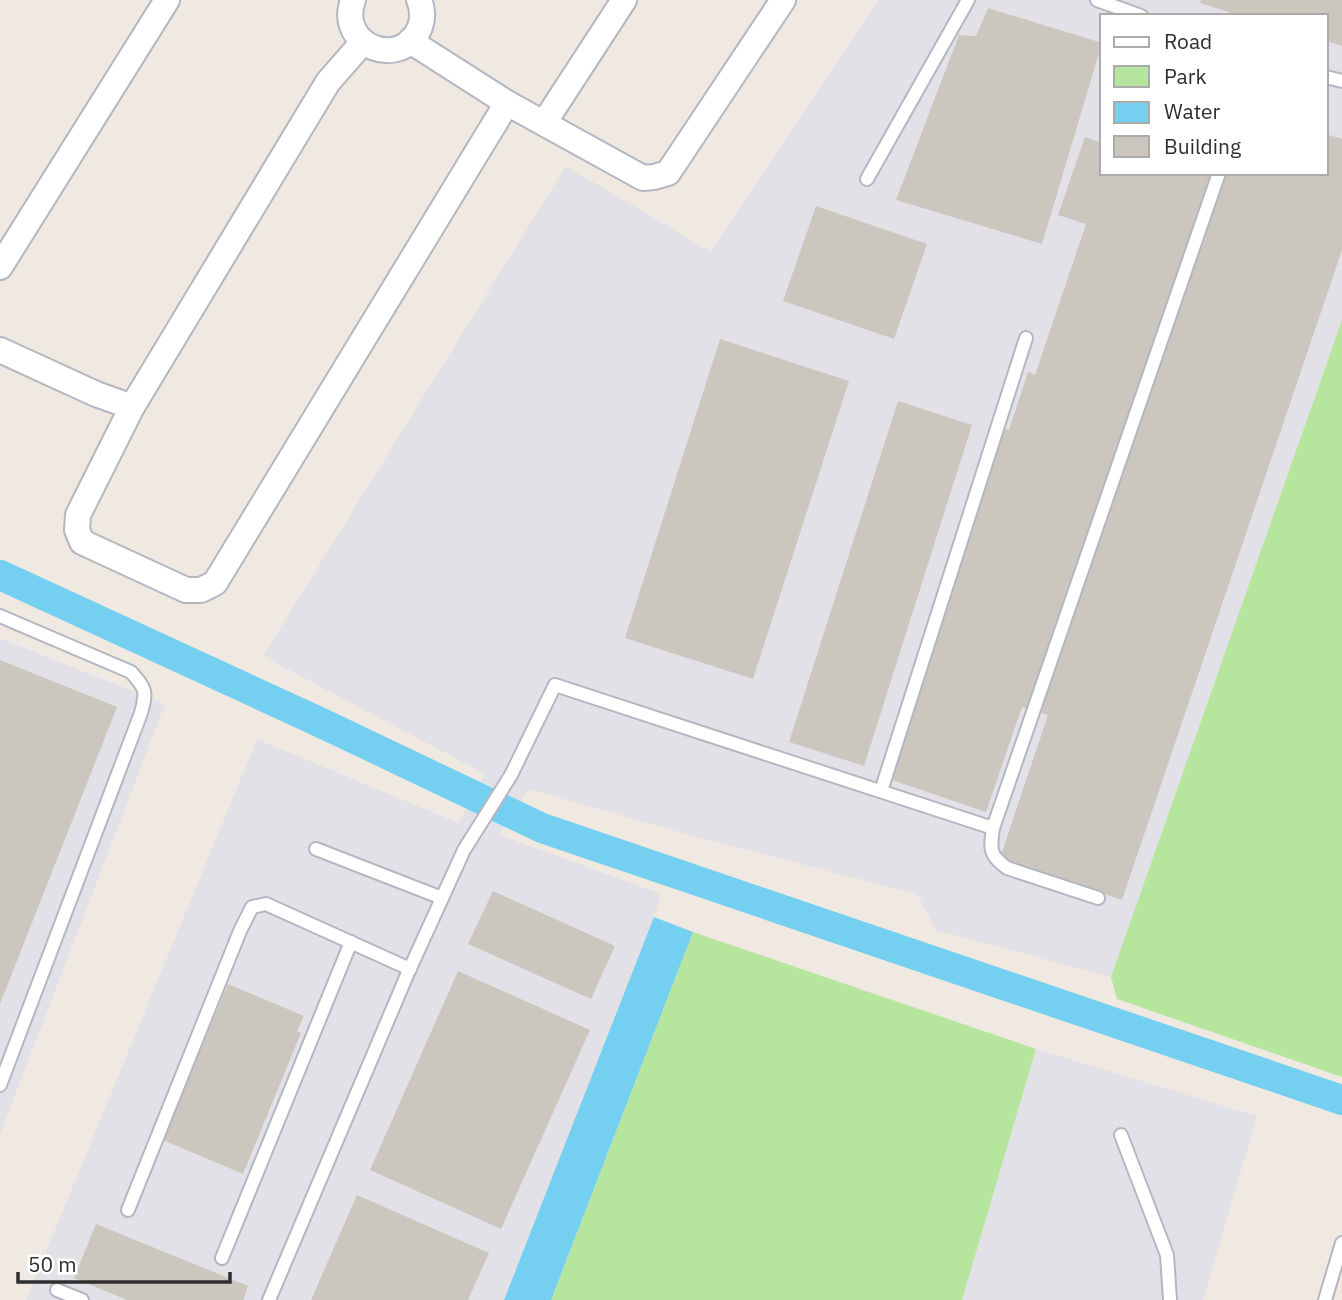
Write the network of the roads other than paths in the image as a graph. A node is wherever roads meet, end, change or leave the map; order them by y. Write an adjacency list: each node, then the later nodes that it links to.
1 (167, 0): 15 (street)
2 (353, 0): 10 (street)
3 (419, 0): 9 (street)
4 (624, 0): 12 (street)
5 (783, 0): 12 (street)
6 (968, 0): 14 (lane)
7 (1097, 0): 8 (lane)
8 (1136, 14)
9 (410, 41): 10 (street); 11 (street)
10 (363, 42): 18 (street)
11 (507, 103): 12 (street); 18 (street)
12 (544, 123)
13 (1218, 175): 21 (lane)
14 (867, 179)
15 (0, 267)
16 (1026, 338): 20 (lane)
17 (0, 350): 18 (street)
18 (132, 407)
19 (0, 616): 27 (lane)
20 (881, 791): 21 (lane); 23 (lane)
21 (993, 828): 24 (lane)
22 (316, 849): 23 (lane)
23 (442, 898): 26 (lane)
24 (1098, 898)
25 (351, 942): 26 (lane); 29 (lane); 31 (lane)
26 (410, 969): 34 (lane)
27 (0, 1085)
28 (1121, 1136): 35 (lane)
29 (128, 1209)
30 (1342, 1243): 36 (lane)
31 (222, 1258)
32 (57, 1290): 33 (lane)
33 (82, 1300)
34 (270, 1300)
35 (1170, 1300)
36 (1325, 1300)

